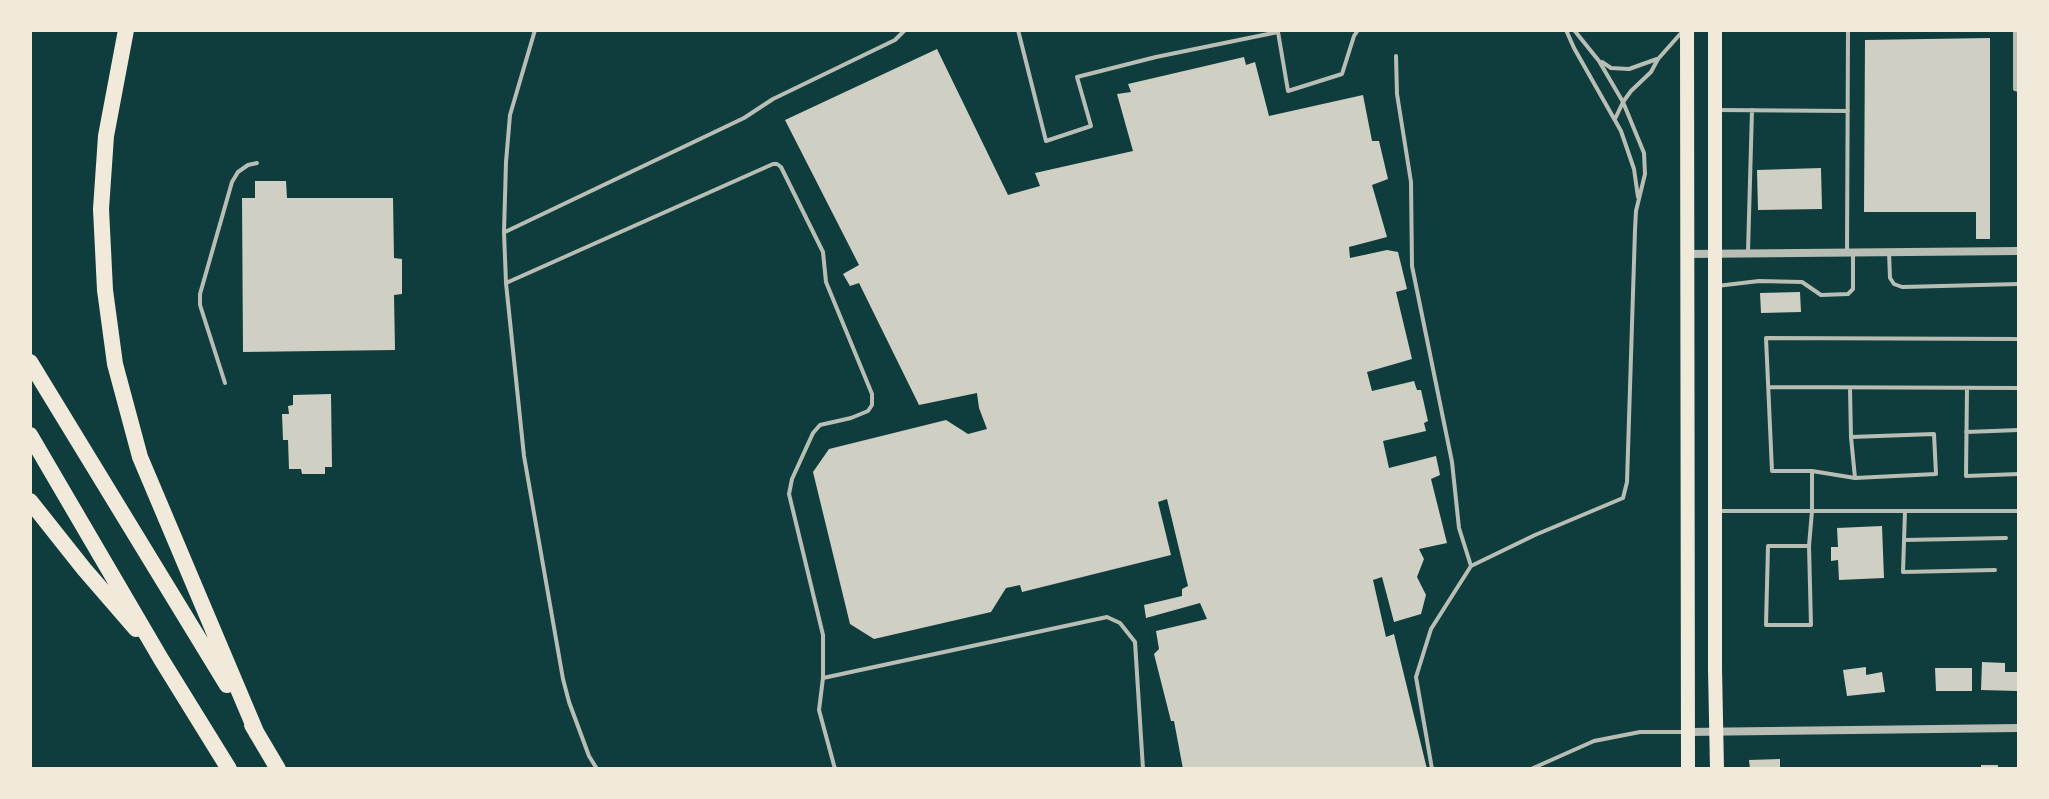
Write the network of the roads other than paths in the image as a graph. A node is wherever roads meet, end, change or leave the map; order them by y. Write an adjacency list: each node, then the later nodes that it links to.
1 (126, 30): 62 (highway)
2 (535, 30): 23 (lane)
3 (905, 30): 23 (lane)
4 (1018, 30): 5 (lane)
5 (1358, 30)
6 (1566, 30): 20 (lane)
7 (1574, 30): 14 (lane)
8 (1685, 30): 13 (lane); 28 (main road)
9 (1715, 30): 17 (main road)
10 (1848, 30): 19 (lane)
11 (2015, 30): 15 (lane)
12 (1396, 56): 55 (lane)
13 (1658, 59): 14 (lane); 16 (lane)
14 (1599, 61): 16 (lane)
15 (2019, 90)
16 (1623, 102): 20 (lane); 22 (lane)
17 (1715, 110): 18 (lane); 29 (main road)
18 (1752, 110): 19 (lane); 26 (lane)
19 (1848, 111): 27 (lane)
20 (1615, 120): 22 (lane)
21 (257, 163): 35 (lane)
22 (1639, 199): 55 (lane)
23 (504, 232): 30 (lane)
24 (2019, 251): 25 (street)
25 (1889, 252): 27 (street); 31 (lane)
26 (1748, 253): 27 (street); 29 (street)
27 (1850, 253): 32 (lane)
28 (1688, 254): 29 (street); 60 (main road)
29 (1715, 254): 32 (main road)
30 (506, 283): 58 (lane); 65 (lane)
31 (2019, 284)
32 (1715, 287): 48 (main road)
33 (2019, 339): 36 (lane)
34 (30, 362): 62 (highway)
35 (225, 383)
36 (1769, 387): 37 (lane); 44 (lane)
37 (1850, 388): 38 (lane); 43 (lane)
38 (1967, 388): 39 (lane); 41 (lane)
39 (2019, 388)
40 (2019, 430): 41 (lane)
41 (1966, 432): 45 (lane)
42 (30, 435): 57 (highway)
43 (1851, 437): 46 (lane); 46 (lane)
44 (1812, 471): 46 (lane); 49 (lane)
45 (2019, 474)
46 (1855, 478)
47 (30, 501): 57 (highway)
48 (1716, 511): 49 (lane); 61 (main road)
49 (1812, 511): 50 (lane); 54 (lane)
50 (1905, 511): 51 (lane); 53 (lane)
51 (2019, 511)
52 (2006, 538): 53 (lane)
53 (1904, 540): 56 (lane)
54 (1809, 546): 54 (lane)
55 (1471, 566): 68 (lane)
56 (1995, 570)
57 (161, 659): 63 (highway)
58 (823, 678): 66 (lane); 67 (lane)
59 (2019, 728): 61 (street)
60 (1688, 732): 61 (street); 69 (lane); 70 (main road)
61 (1716, 732): 71 (main road)
62 (257, 734): 64 (highway)
63 (229, 769)
64 (278, 769)
65 (597, 769)
66 (835, 769)
67 (1143, 769)
68 (1432, 769)
69 (1531, 769)
70 (1688, 769)
71 (1717, 769)

